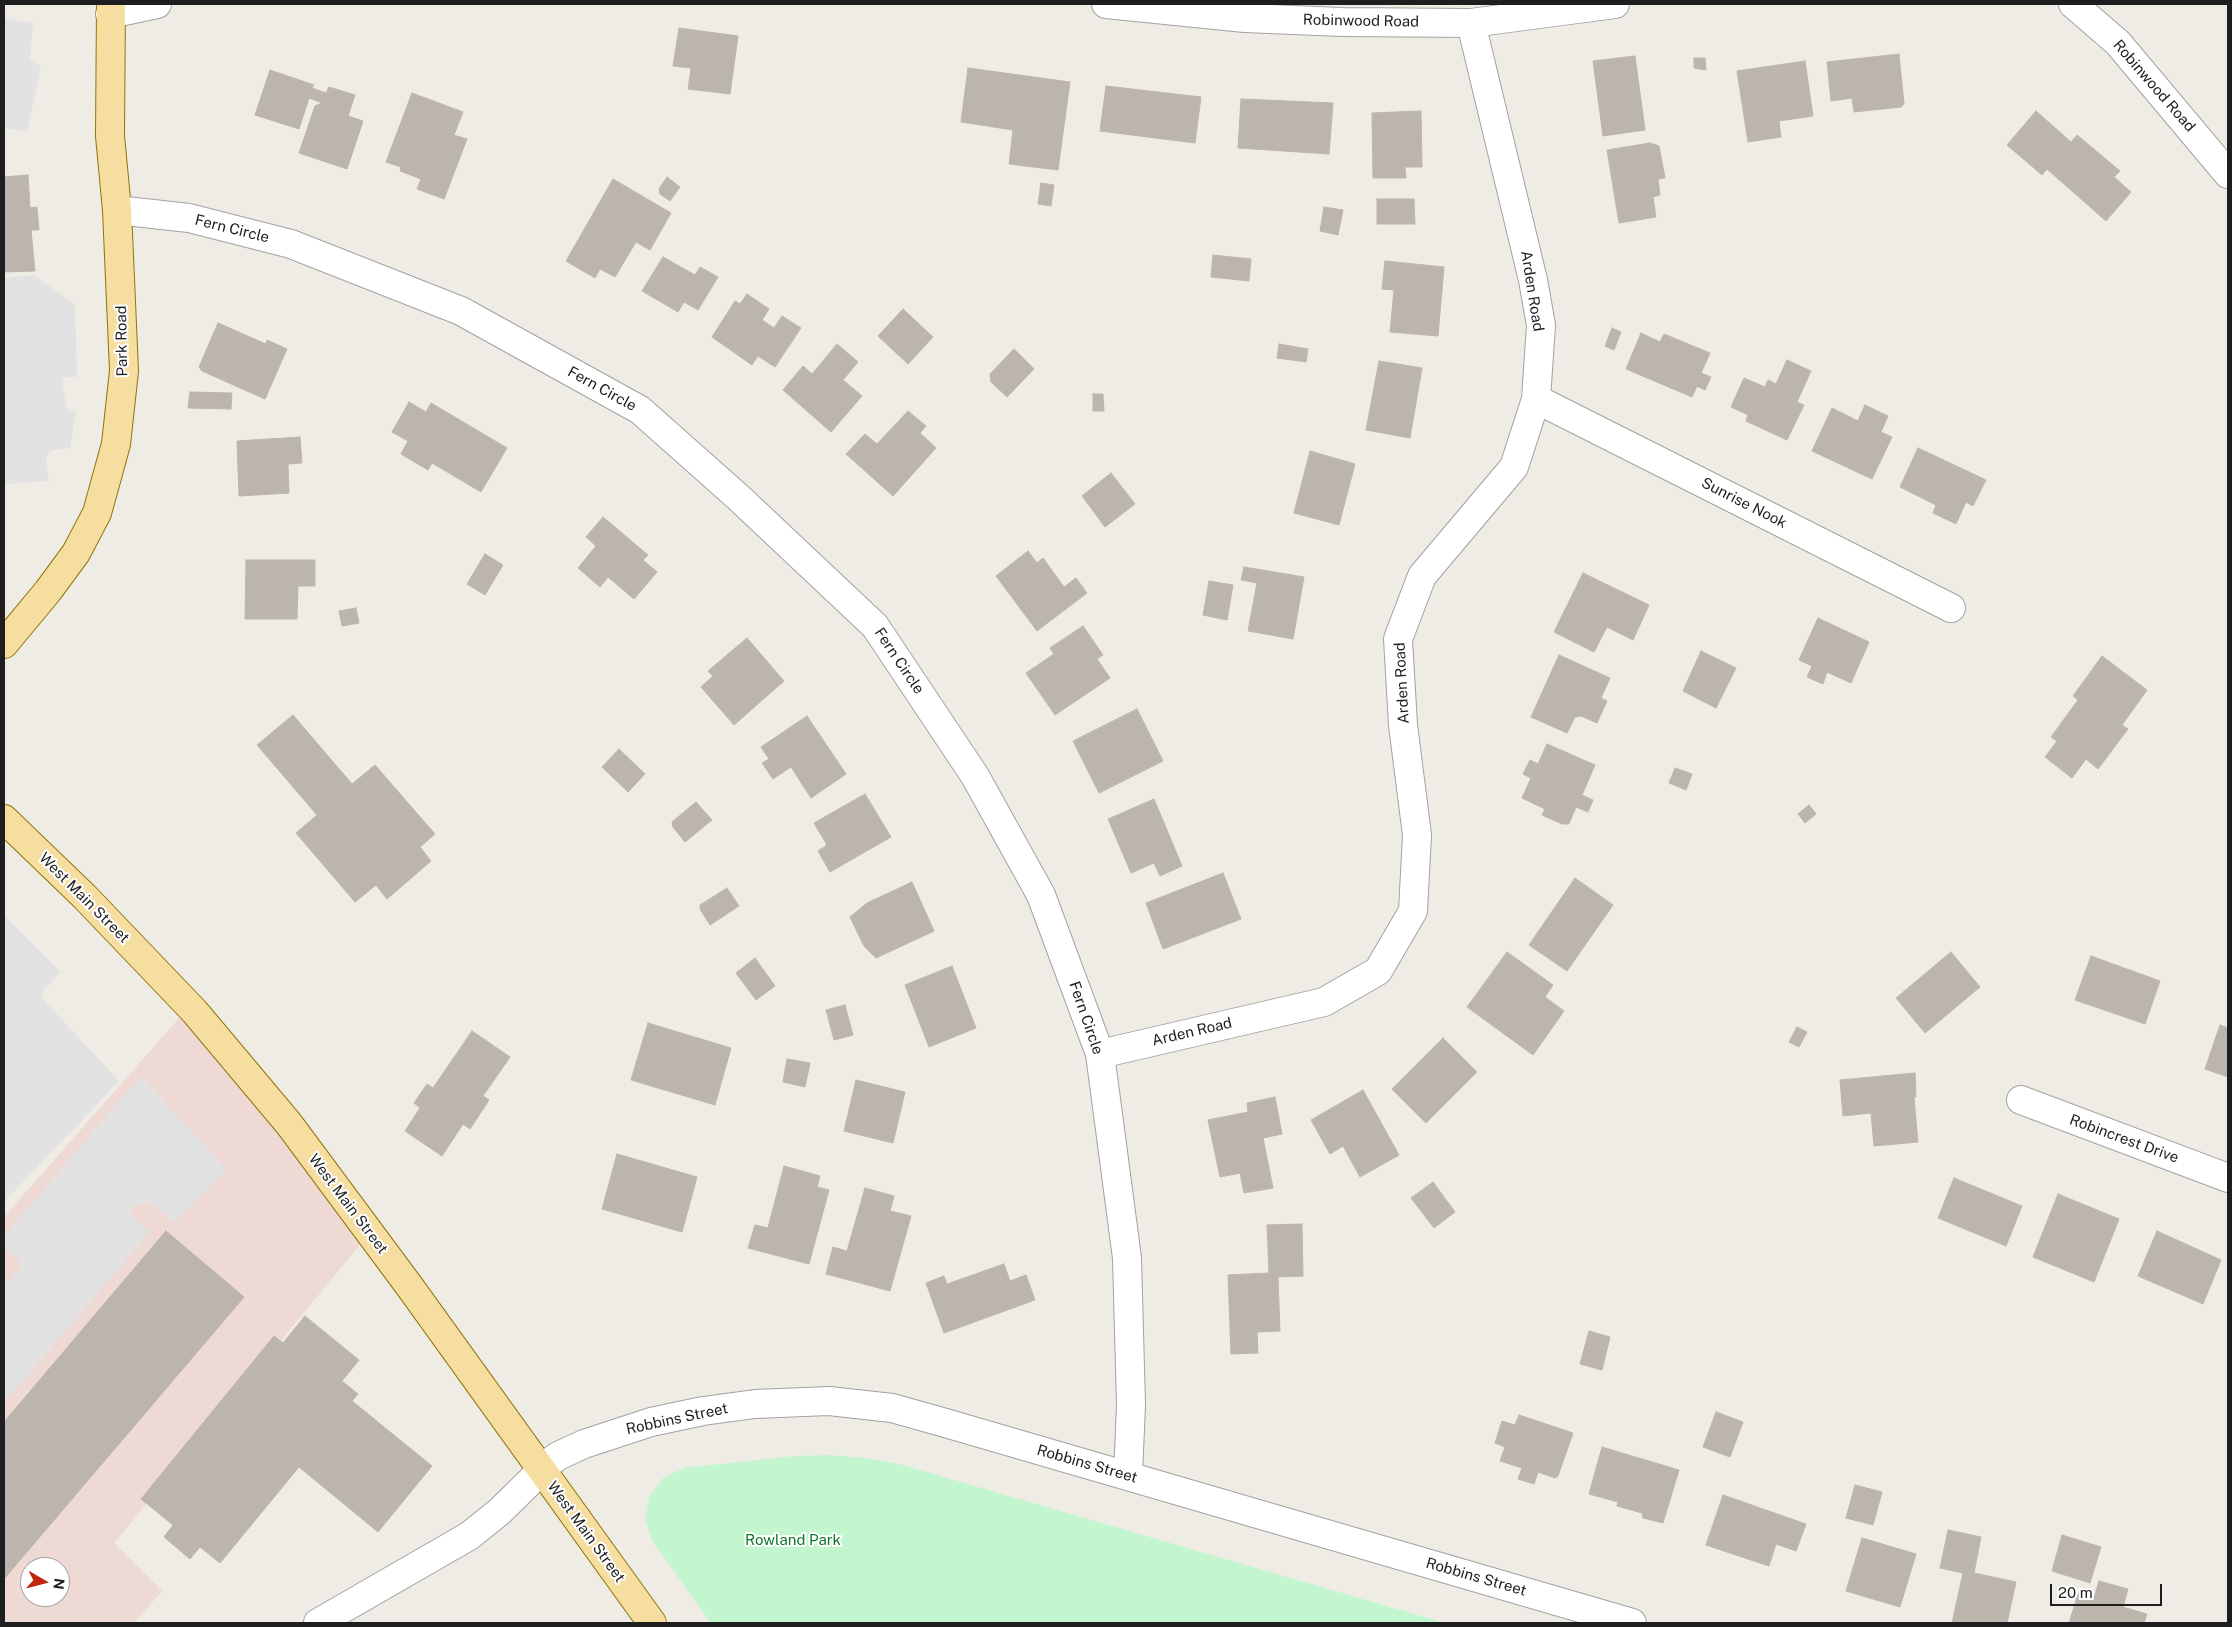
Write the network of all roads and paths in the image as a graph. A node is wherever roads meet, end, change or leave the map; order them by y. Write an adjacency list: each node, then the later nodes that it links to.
1 (157, 4): 5 (street)
2 (1106, 4): 6 (street, Robinwood Road)
3 (1615, 4): 6 (street, Robinwood Road)
4 (2073, 4): 7 (street, Robinwood Road)
5 (110, 9): 8 (main road, Park Road)
6 (1471, 23): 9 (street, Arden Road)
7 (2228, 174)
8 (117, 210): 11 (main road, Park Road); 13 (street, Fern Circle)
9 (1536, 399): 10 (street, Sunrise Nook); 13 (street, Arden Road)
10 (1951, 608)
11 (4, 644)
12 (4, 819): 16 (main road, West Main Street)
13 (1100, 1054): 17 (street, Fern Circle)
14 (2021, 1100): 15 (street, Robincrest Drive)
15 (2228, 1178)
16 (541, 1470): 17 (street, Robbins Street); 18 (street, Robbins Street); 19 (main road, West Main Street)
17 (1128, 1475): 20 (street, Robbins Street)
18 (318, 1623)
19 (652, 1623)
20 (1632, 1623)

